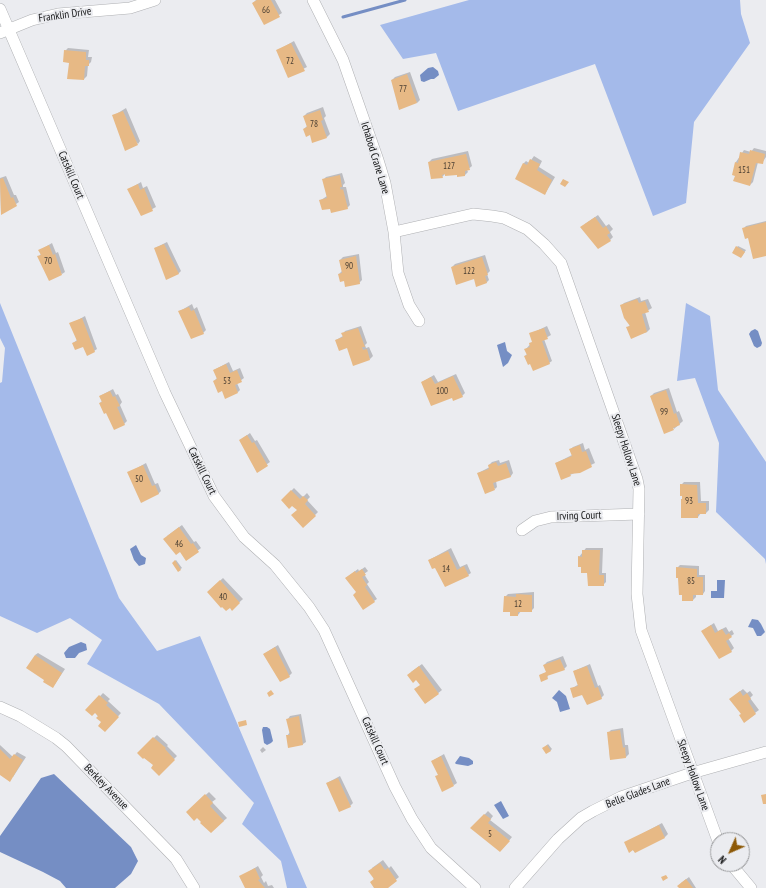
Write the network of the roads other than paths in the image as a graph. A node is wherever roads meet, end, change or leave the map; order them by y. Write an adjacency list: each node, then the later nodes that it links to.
1 (155, 0): 4 (street, Franklin Drive)
2 (313, 0): 5 (street, Ichabod Crane Lane)
3 (0, 9): 4 (street, Catskill Court)
4 (4, 31): 15 (street, Catskill Court)
5 (394, 232): 6 (street, Ichabod Crane Lane); 7 (street, Sleepy Hollow Lane)
6 (419, 321)
7 (639, 514): 8 (street, Irving Court); 11 (street, Sleepy Hollow Lane)
8 (522, 530)
9 (0, 707): 14 (street, Berkley Avenue)
10 (766, 752): 11 (street, Belle Glades Lane)
11 (692, 773): 12 (street, Sleepy Hollow Lane); 16 (street, Belle Glades Lane)
12 (714, 832)
13 (738, 872): 17 (street)
14 (194, 888)
15 (475, 888)
16 (515, 888)
17 (751, 888)

